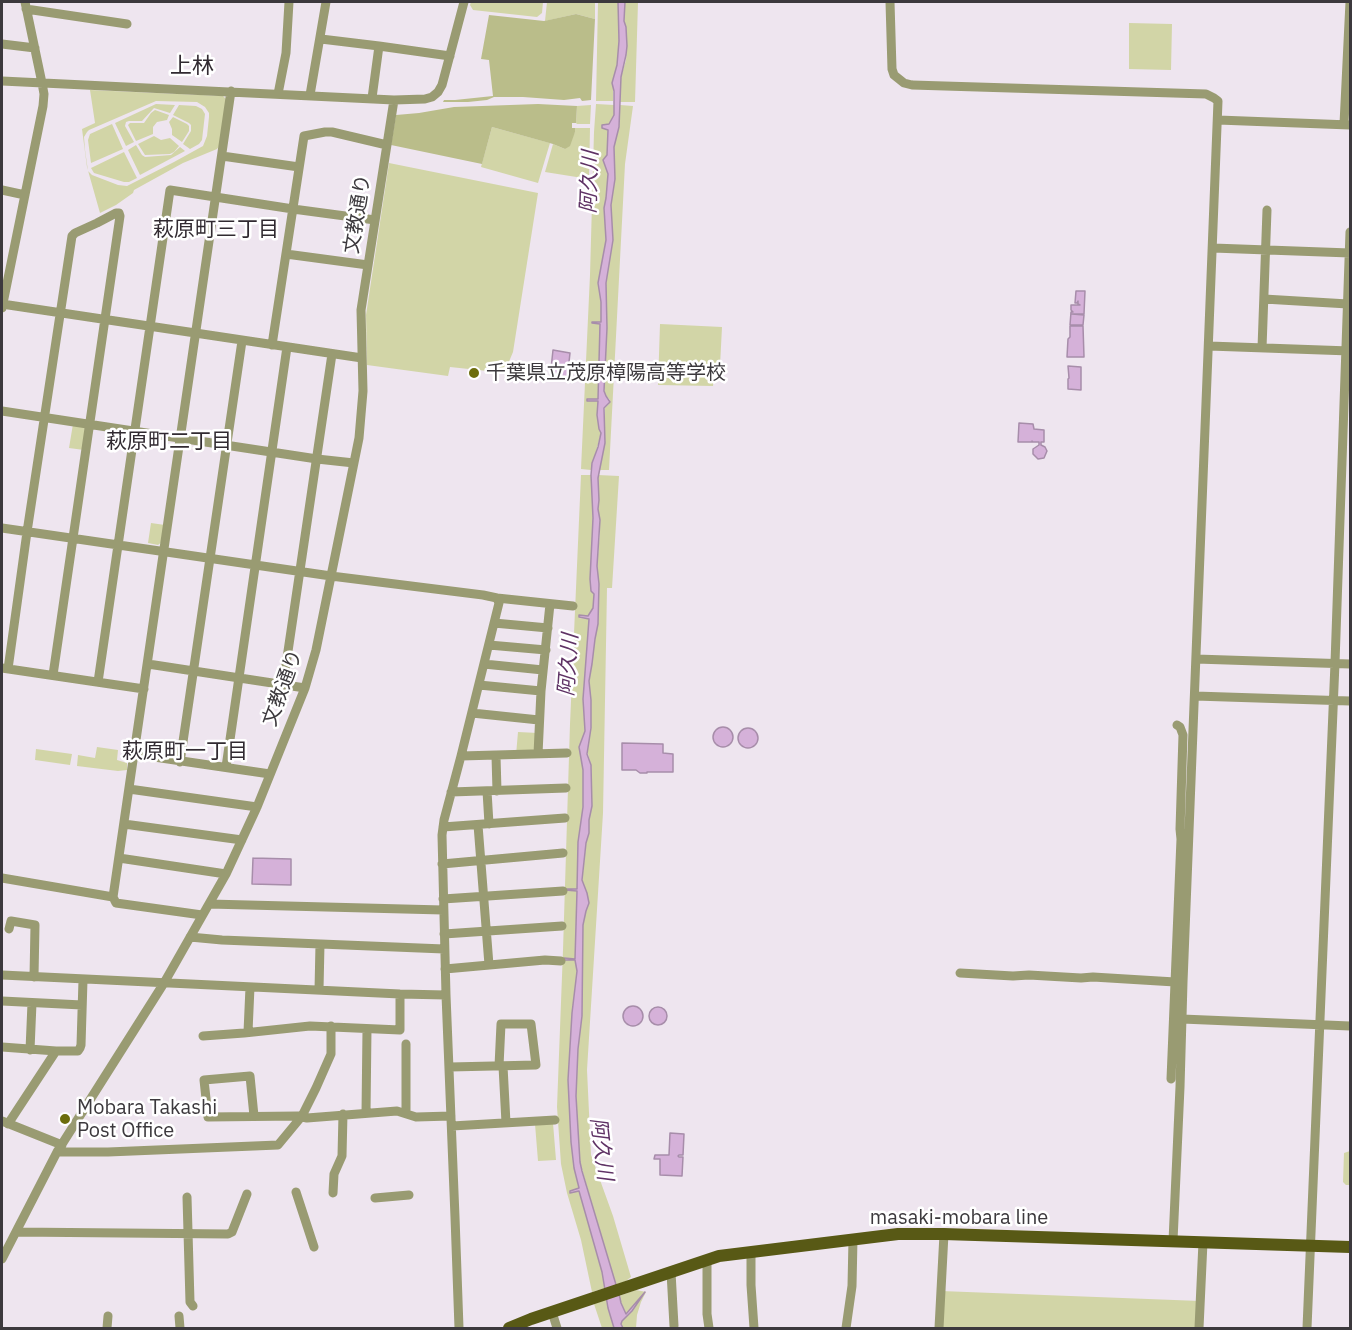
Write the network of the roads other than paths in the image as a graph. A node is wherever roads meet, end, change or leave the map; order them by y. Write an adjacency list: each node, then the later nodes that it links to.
1 (290, 2): 16 (street)
2 (326, 2): 8 (street)
3 (464, 2): 12 (street)
4 (890, 2): 20 (street)
5 (1350, 2): 21 (street)
6 (26, 5): 7 (street); 11 (street)
7 (127, 24)
8 (321, 39): 10 (street); 17 (street)
9 (2, 44): 11 (street)
10 (379, 46): 12 (street); 18 (street)
11 (34, 48): 14 (street)
12 (450, 56): 19 (street)
13 (2, 81): 14 (street)
14 (42, 83): 15 (street); 26 (street)
15 (231, 92): 16 (street); 23 (street)
16 (278, 94): 17 (street)
17 (310, 95): 18 (street)
18 (372, 98): 19 (street)
19 (394, 100): 22 (street, 文教通り)
20 (1218, 120): 21 (street); 32 (street)
21 (1347, 124)
22 (387, 146): 24 (street); 30 (street, 文教通り)
23 (222, 156): 24 (street); 27 (street)
24 (299, 167): 28 (street)
25 (2, 190): 26 (street)
26 (25, 195): 38 (street)
27 (216, 198): 28 (street); 42 (street); 43 (street)
28 (293, 209): 30 (street); 35 (street)
29 (1267, 210): 33 (street)
30 (375, 220): 36 (street, 文教通り)
31 (1350, 232): 34 (street)
32 (1213, 248): 33 (street); 46 (street)
33 (1266, 249): 34 (street); 37 (street)
34 (1350, 253): 39 (street)
35 (286, 254): 36 (street); 45 (street)
36 (368, 265): 51 (street, 文教通り)
37 (1264, 299): 39 (street); 48 (street)
38 (2, 303): 40 (street)
39 (1348, 304): 49 (street)
40 (60, 314): 41 (street); 41 (street); 53 (street)
41 (105, 320): 42 (street); 54 (street)
42 (150, 327): 43 (street); 55 (street)
43 (196, 334): 44 (street); 56 (street)
44 (242, 340): 45 (street); 57 (street)
45 (272, 345): 47 (street)
46 (1209, 346): 48 (street); 77 (street)
47 (287, 347): 50 (street); 58 (street)
48 (1262, 348): 49 (street)
49 (1348, 351): 78 (street)
50 (332, 354): 51 (street); 59 (street)
51 (362, 358): 60 (street, 文教通り)
52 (2, 411): 53 (street)
53 (44, 418): 54 (street); 62 (street)
54 (90, 425): 55 (street); 63 (street)
55 (135, 432): 56 (street); 64 (street)
56 (181, 438): 57 (street); 65 (street)
57 (227, 445): 58 (street); 66 (street)
58 (272, 452): 59 (street); 67 (street)
59 (317, 459): 60 (street); 68 (street)
60 (354, 463): 69 (street, 文教通り)
61 (2, 528): 62 (street)
62 (27, 532): 63 (street); 82 (street)
63 (72, 538): 64 (street); 85 (street)
64 (117, 544): 65 (street); 87 (street)
65 (163, 551): 66 (street); 79 (street)
66 (210, 558): 67 (street); 84 (street)
67 (255, 565): 68 (street); 86 (street)
68 (300, 572): 69 (street); 88 (street)
69 (331, 576): 70 (street); 90 (street, 文教通り)
70 (497, 598): 71 (street); 73 (street)
71 (550, 604): 72 (street); 74 (street)
72 (573, 606)
73 (495, 623): 74 (street); 75 (street)
74 (548, 628): 76 (street)
75 (489, 645): 76 (street); 80 (street)
76 (546, 650): 83 (street)
77 (1196, 659): 78 (street); 93 (street)
78 (1335, 663): 81 (street); 94 (street)
79 (148, 664): 84 (street); 91 (street)
80 (484, 664): 83 (street); 89 (street)
81 (1350, 664)
82 (5, 668): 85 (street)
83 (543, 670): 92 (street)
84 (194, 672): 86 (street); 104 (street)
85 (53, 675): 87 (street)
86 (238, 678): 88 (street); 105 (street)
87 (98, 682): 91 (street)
88 (283, 685): 90 (street)
89 (479, 685): 92 (street); 96 (street)
90 (305, 688): 106 (street, 文教通り)
91 (144, 689): 100 (street)
92 (541, 691): 97 (street)
93 (1195, 696): 94 (street); 155 (street)
94 (1333, 701): 95 (street); 156 (street)
95 (1350, 701)
96 (472, 713): 97 (street); 102 (street)
97 (539, 720): 101 (street)
98 (1177, 725): 146 (street)
99 (567, 753): 101 (street)
100 (134, 754): 104 (street); 108 (street)
101 (538, 754): 103 (street)
102 (461, 756): 103 (street); 111 (street)
103 (496, 756): 110 (street)
104 (180, 762): 105 (street)
105 (226, 767): 106 (street)
106 (270, 774): 112 (street, 文教通り)
107 (566, 788): 110 (street)
108 (129, 789): 112 (street); 114 (street)
109 (487, 791): 110 (street); 111 (street); 115 (street)
110 (497, 791)
111 (451, 792): 117 (street)
112 (256, 807): 118 (street, 文教通り)
113 (565, 818): 115 (street)
114 (124, 824): 118 (street); 120 (street)
115 (489, 824): 116 (street)
116 (478, 825): 117 (street); 121 (street)
117 (442, 828): 122 (street)
118 (242, 840): 123 (street, 文教通り)
119 (563, 854): 121 (street)
120 (119, 858): 123 (street); 127 (street)
121 (481, 861): 122 (street); 126 (street)
122 (442, 864): 128 (street)
123 (225, 874): 129 (street, 文教通り)
124 (2, 878): 127 (street)
125 (563, 891): 126 (street)
126 (483, 896): 128 (street); 134 (street)
127 (113, 897): 131 (street)
128 (443, 899): 130 (street)
129 (209, 904): 130 (street); 131 (street, 文教通り)
130 (443, 910): 135 (street)
131 (202, 915): 136 (street, 文教通り)
132 (562, 926): 134 (street)
133 (9, 929): 144 (street)
134 (486, 931): 135 (street); 140 (street)
135 (444, 934): 138 (street)
136 (190, 937): 137 (street); 147 (street, 文教通り)
137 (320, 944): 138 (street); 149 (street)
138 (444, 949): 141 (street)
139 (561, 961): 140 (street)
140 (489, 965): 141 (street)
141 (445, 969): 151 (street)
142 (960, 973): 146 (street)
143 (2, 975): 144 (street)
144 (34, 977): 145 (street)
145 (83, 980): 147 (street); 154 (street)
146 (1175, 982): 168 (street)
147 (164, 983): 148 (street); 178 (street, 文教通り)
148 (250, 987): 149 (street); 160 (street)
149 (319, 990): 150 (street)
150 (400, 994): 151 (street); 159 (street)
151 (446, 995): 167 (street)
152 (2, 1001): 153 (street)
153 (32, 1003): 154 (street); 164 (street)
154 (82, 1005): 165 (street)
155 (1182, 1019): 156 (street); 189 (street)
156 (1320, 1024): 158 (street); 191 (street)
157 (332, 1026): 159 (street); 160 (street); 173 (street)
158 (1350, 1026)
159 (367, 1029): 169 (street)
160 (249, 1032): 161 (street)
161 (203, 1036)
162 (406, 1044): 170 (street)
163 (2, 1047): 164 (street)
164 (30, 1050): 165 (street)
165 (56, 1051): 176 (street)
166 (501, 1066): 166 (street); 167 (street); 177 (street)
167 (450, 1067): 175 (street)
168 (1171, 1079)
169 (366, 1113): 170 (street); 171 (street)
170 (406, 1113): 175 (street)
171 (343, 1114): 173 (street); 180 (street)
172 (254, 1116): 172 (street); 173 (street)
173 (302, 1116): 178 (street)
174 (555, 1120): 177 (street)
175 (451, 1121): 177 (street); 205 (street)
176 (5, 1122): 178 (street)
177 (506, 1123)
178 (59, 1149): 185 (street, 文教通り)
179 (296, 1192): 192 (street)
180 (333, 1193)
181 (247, 1194): 186 (street)
182 (409, 1195): 184 (street)
183 (187, 1197): 186 (street)
184 (375, 1198)
185 (16, 1232): 186 (street); 195 (street, 文教通り)
186 (188, 1234): 198 (street)
187 (944, 1234): 188 (main road, masaki-mobara line); 189 (main road, masaki-mobara line); 211 (street)
188 (853, 1239): 194 (main road, masaki-mobara line); 210 (street)
189 (1173, 1241): 190 (main road, masaki-mobara line)
190 (1203, 1242): 191 (main road, masaki-mobara line); 212 (street)
191 (1310, 1245): 193 (main road, masaki-mobara line); 213 (street)
192 (314, 1247)
193 (1350, 1247)
194 (751, 1252): 196 (main road, masaki-mobara line); 209 (street)
195 (2, 1259)
196 (707, 1260): 197 (main road, masaki-mobara line); 208 (street)
197 (672, 1272): 199 (main road, masaki-mobara line); 202 (street)
198 (193, 1306)
199 (552, 1312): 206 (main road, masaki-mobara line); 207 (street)
200 (108, 1316): 203 (street)
201 (179, 1316): 204 (street)
202 (674, 1326)
203 (107, 1329)
204 (180, 1329)
205 (459, 1329)
206 (509, 1329)
207 (558, 1329)
208 (708, 1329)
209 (754, 1329)
210 (846, 1329)
211 (939, 1329)
212 (1199, 1329)
213 (1307, 1329)

